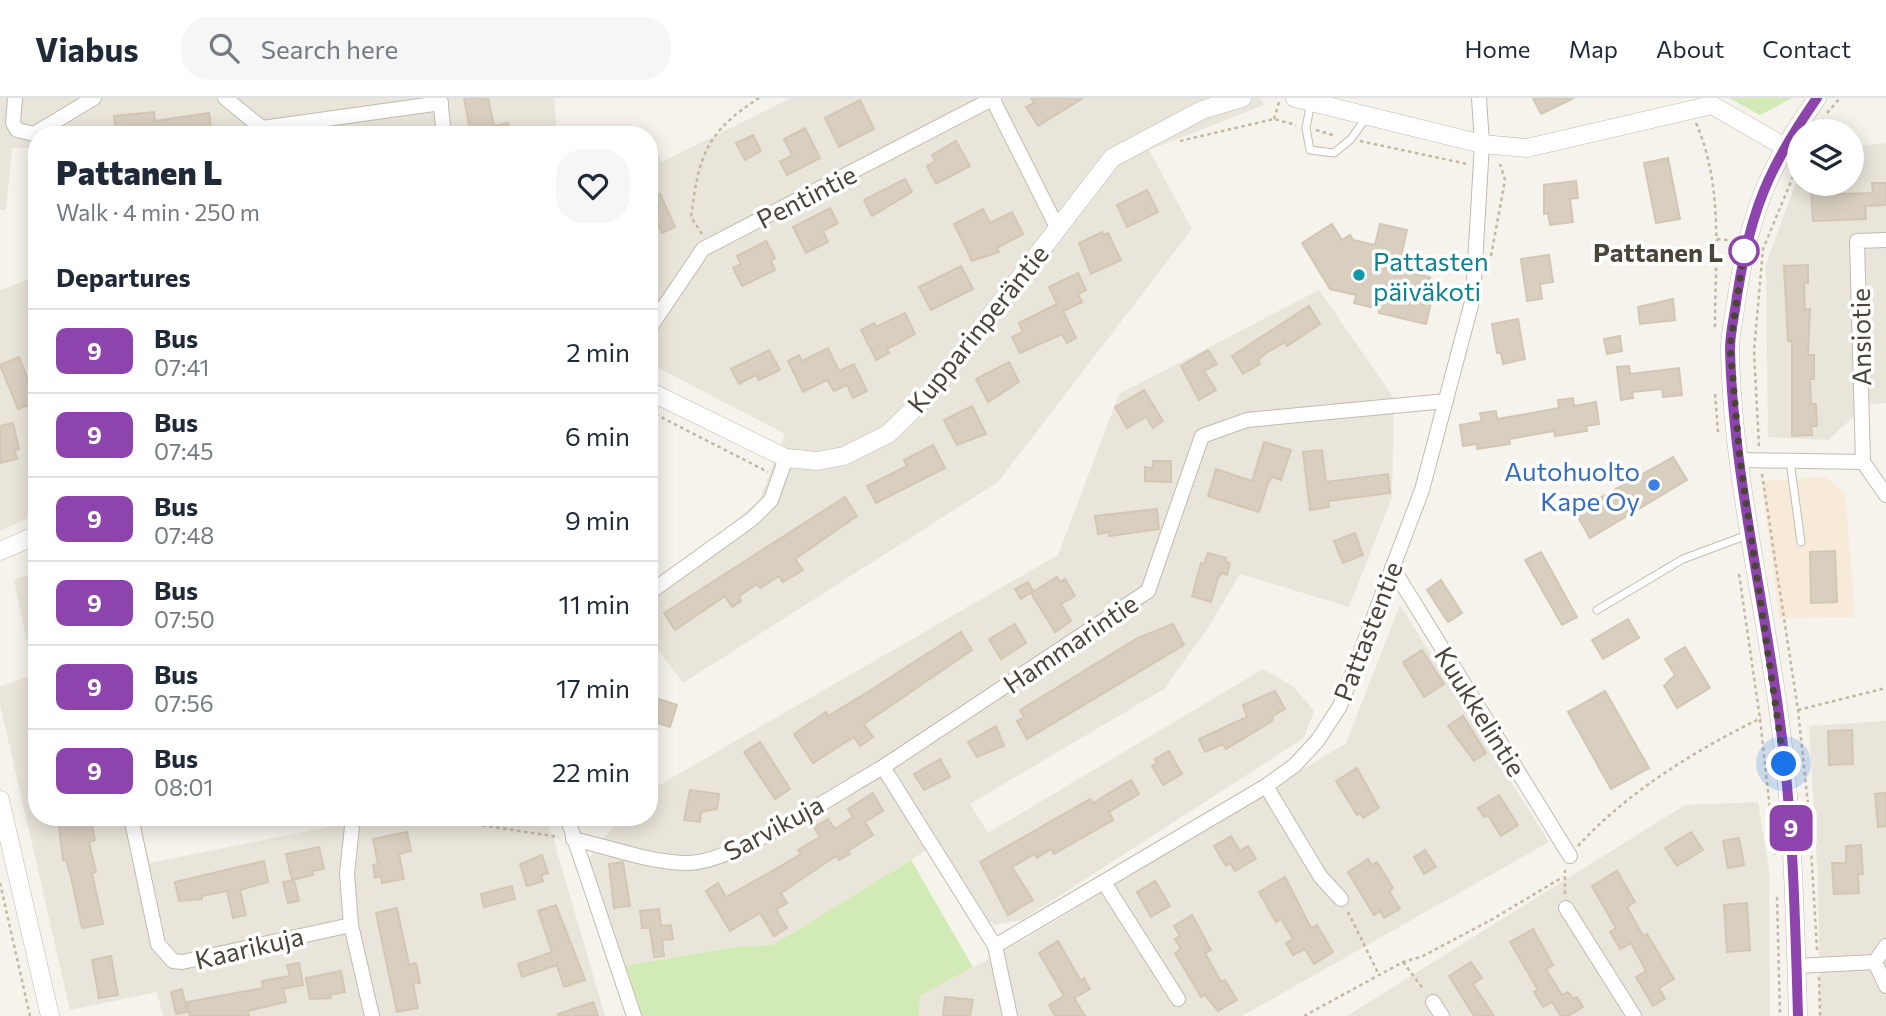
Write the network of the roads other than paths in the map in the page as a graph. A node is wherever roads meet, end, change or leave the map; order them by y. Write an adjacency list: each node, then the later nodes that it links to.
1 (15, 98): 16 (street)
2 (225, 98): 13 (street)
3 (993, 98): 19 (street); 21 (street, Pentintie)
4 (1242, 98): 19 (street, Kupparinperäntie)
5 (1479, 98): 17 (street, Pattastentie)
6 (1817, 98): 18 (street)
7 (86, 100): 12 (street)
8 (1303, 100): 11 (street); 11 (lane)
9 (440, 101): 14 (street); 15 (street)
10 (1710, 101): 17 (street); 18 (street)
11 (1368, 114): 17 (street)
12 (46, 126)
13 (256, 126)
14 (297, 126)
15 (443, 126)
16 (28, 134)
17 (1482, 144): 23 (street, Pattastentie)
18 (1783, 146): 24 (street)
19 (1058, 229): 27 (street, Kupparinperäntie)
20 (1886, 240): 26 (street, Ansiotie)
21 (658, 316)
22 (658, 396): 27 (street)
23 (1446, 401): 33 (street, Pattastentie); 36 (street, Hammarintie)
24 (1740, 460): 25 (street); 29 (street)
25 (1790, 461): 26 (street); 31 (lane)
26 (1863, 462): 28 (street)
27 (782, 467): 34 (street)
28 (1886, 495)
29 (1751, 534): 35 (lane); 51 (street)
30 (28, 539): 32 (street)
31 (1801, 542)
32 (0, 551)
33 (1392, 567): 37 (street, Pattastentie); 43 (street, Kuukkelintie)
34 (658, 587)
35 (1597, 610)
36 (883, 766): 42 (street, Sarvikuja); 48 (street)
37 (1266, 786): 44 (street, Pattastentie); 45 (street)
38 (0, 800): 55 (street)
39 (133, 826): 47 (street, Kaarikuja)
40 (352, 826): 47 (street)
41 (569, 826): 42 (street)
42 (573, 839): 57 (street)
43 (1570, 856)
44 (1105, 884): 48 (street, Pattastentie); 53 (street)
45 (1341, 899)
46 (1566, 908): 60 (street)
47 (351, 925): 56 (street)
48 (995, 946): 58 (street)
49 (1886, 946): 50 (street)
50 (1875, 962): 51 (street); 52 (street)
51 (1797, 966): 61 (street)
52 (1886, 986)
53 (1178, 999)
54 (1433, 1002): 59 (street)
55 (50, 1016)
56 (372, 1016)
57 (634, 1016)
58 (1010, 1016)
59 (1442, 1016)
60 (1634, 1016)
61 (1798, 1016)

